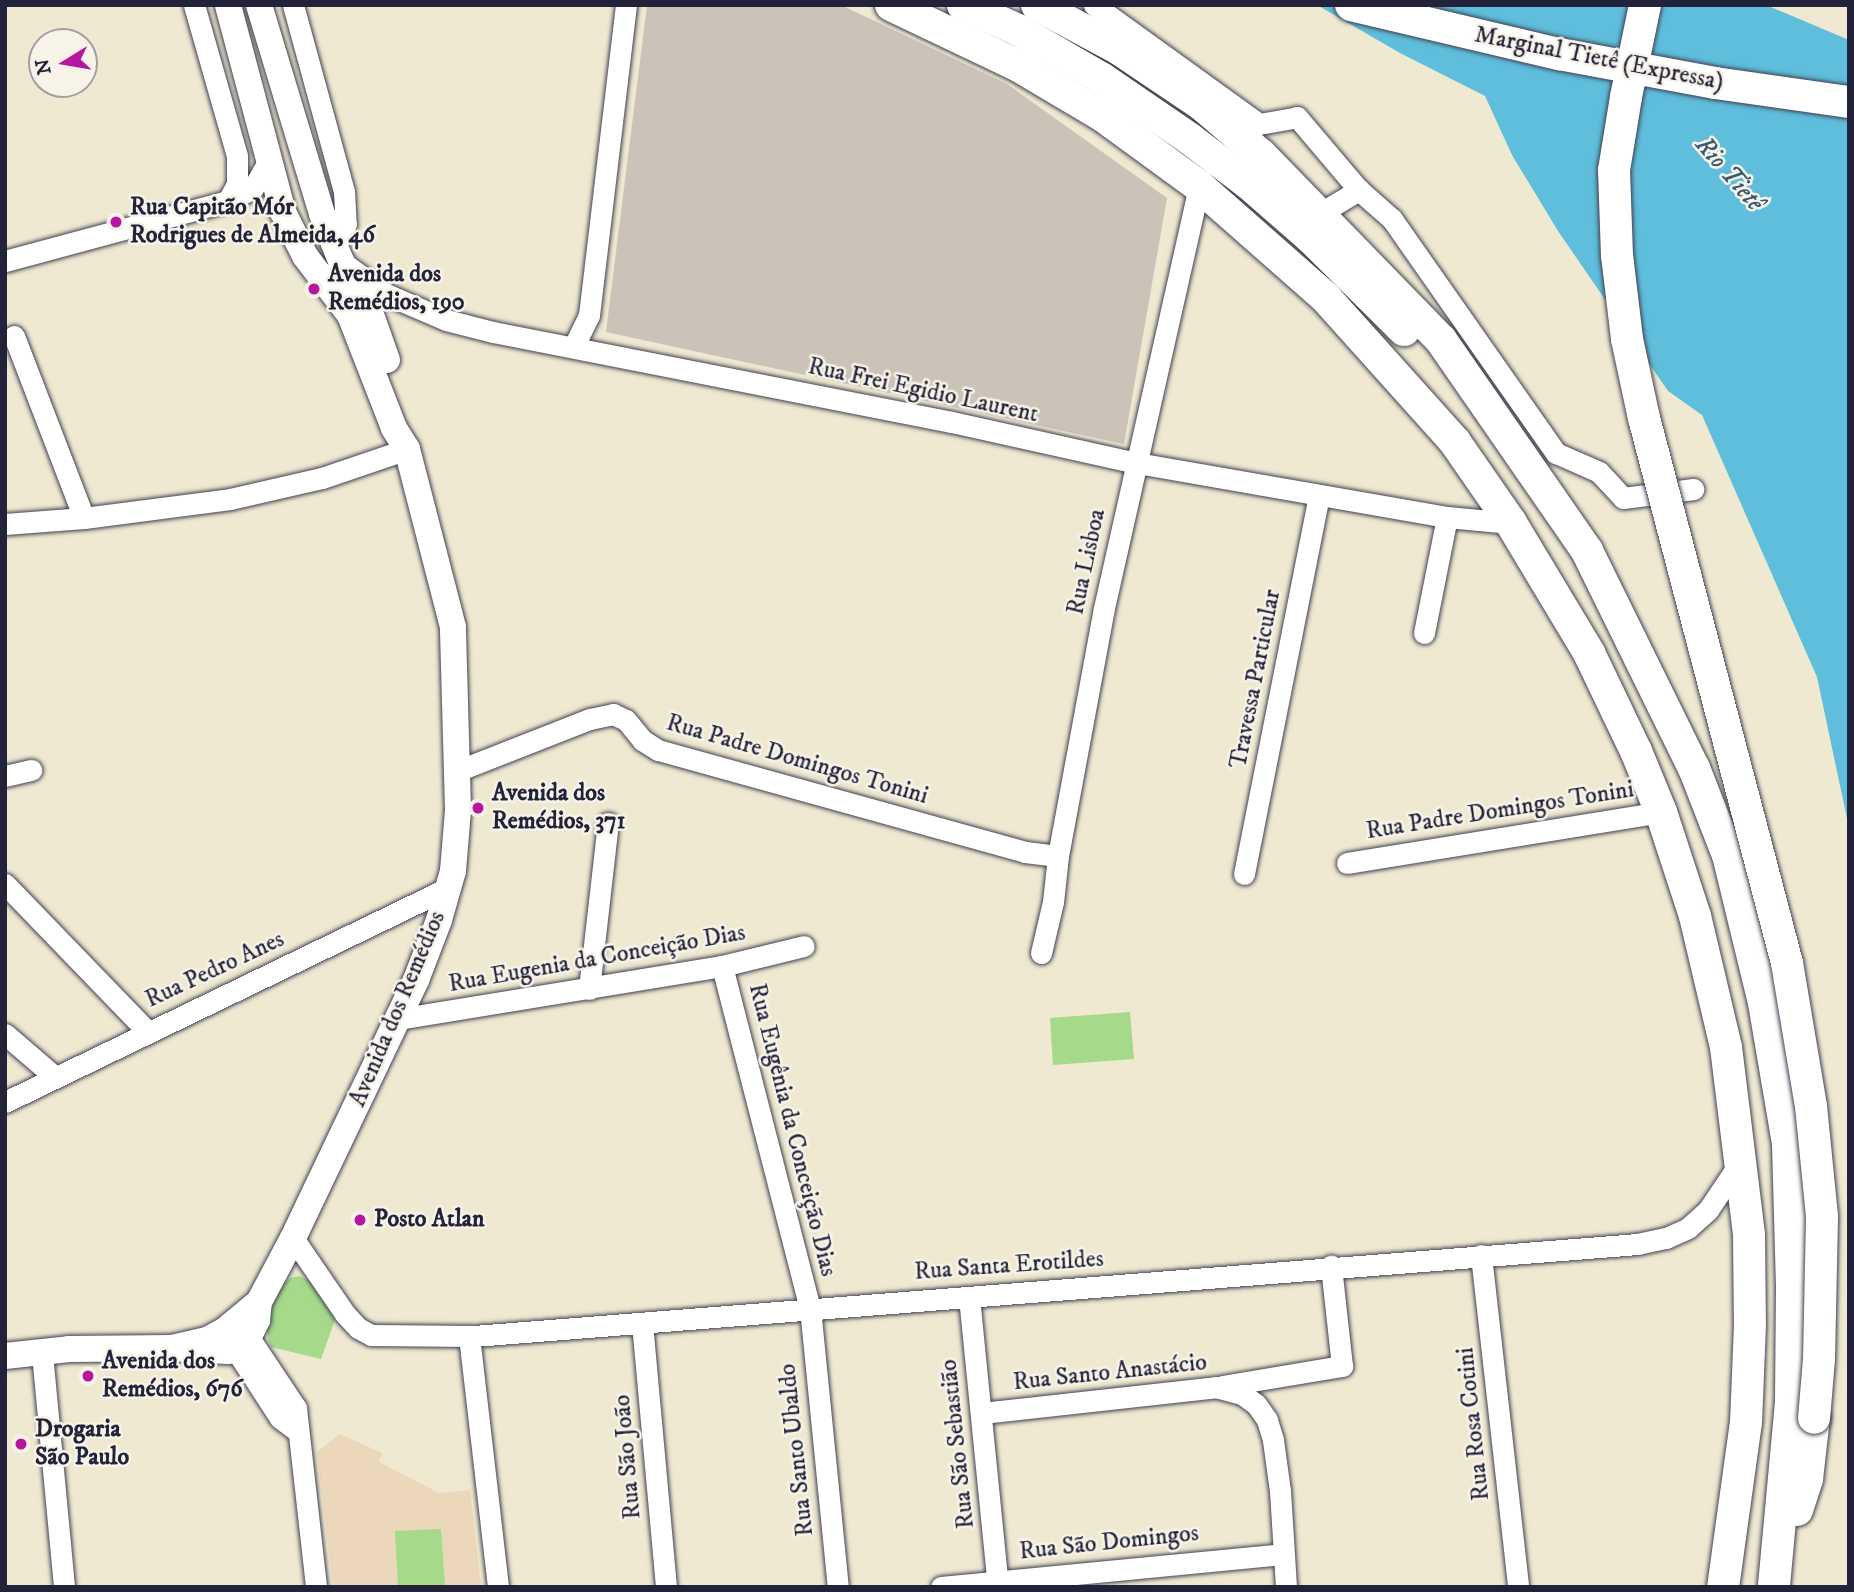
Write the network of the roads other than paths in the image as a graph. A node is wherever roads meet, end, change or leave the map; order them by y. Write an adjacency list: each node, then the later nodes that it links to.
1 (194, 5): 16 (street)
2 (228, 5): 13 (main road, Avenida dos Remédios)
3 (259, 5): 18 (main road, Avenida dos Remédios)
4 (293, 5): 18 (street)
5 (626, 5): 21 (street)
6 (891, 5): 14 (highway)
7 (963, 5): 22 (highway)
8 (1037, 5): 17 (highway)
9 (1094, 5): 15 (street)
10 (1351, 5): 12 (highway, Marginal Tietê (Expressa), bridge)
11 (1645, 5): 67 (highway, bridge)
12 (1849, 102)
13 (268, 163): 16 (street); 23 (main road, Avenida dos Remédios)
14 (1199, 186): 24 (street, Rua Lisboa); 29 (highway)
15 (1359, 190): 17 (street); 25 (street)
16 (228, 201): 19 (street)
17 (1320, 214): 22 (highway)
18 (336, 252): 21 (street, Rua Frei Egidio Laurent); 23 (main road, Avenida dos Remédios)
19 (5, 261)
20 (13, 336): 28 (street)
21 (574, 346): 24 (street, Rua Frei Egidio Laurent)
22 (1494, 419): 67 (highway)
23 (407, 449): 28 (street); 33 (main road, Avenida dos Remédios)
24 (1137, 463): 26 (street, Rua Frei Egidio Laurent); 37 (street, Rua Lisboa)
25 (1693, 489)
26 (1319, 495): 27 (street, Rua Frei Egidio Laurent); 39 (street, Travessa Particular)
27 (1447, 517): 29 (street, Rua Frei Egidio Laurent); 31 (street)
28 (84, 518): 30 (street)
29 (1511, 523): 35 (highway)
30 (5, 524)
31 (1424, 633)
32 (31, 770): 34 (street)
33 (457, 771): 37 (street, Rua Padre Domingos Tonini); 41 (main road, Avenida dos Remédios)
34 (5, 776)
35 (1661, 812): 38 (street, Rua Padre Domingos Tonini); 51 (highway)
36 (608, 823): 45 (street)
37 (1058, 856): 43 (street, Rua Lisboa)
38 (1347, 863)
39 (1244, 874)
40 (5, 884): 47 (street)
41 (448, 887): 46 (main road, Avenida dos Remédios); 47 (street, Rua Pedro Anes)
42 (804, 946): 44 (street, Rua Eugenia da Conceição Dias)
43 (1041, 953)
44 (722, 966): 45 (street, Rua Eugenia da Conceição Dias); 56 (street, Rua Eugênia da Conceição Dias)
45 (589, 989): 46 (street, Rua Eugenia da Conceição Dias)
46 (398, 1020): 52 (main road, Avenida dos Remédios)
47 (147, 1031): 49 (street, Rua Pedro Anes)
48 (5, 1034): 49 (street)
49 (55, 1077): 50 (street, Rua Pedro Anes)
50 (5, 1102)
51 (1741, 1161): 53 (street, Rua Santa Erotildes); 77 (highway)
52 (293, 1238): 58 (main road, Avenida dos Remédios); 59 (street, Rua Santa Erotildes)
53 (1481, 1255): 54 (street, Rua Santa Erotildes); 76 (street, Rua Rosa Cotini)
54 (1331, 1266): 55 (street, Rua Santa Erotildes); 64 (street)
55 (969, 1297): 56 (street, Rua Santa Erotildes); 65 (street, Rua São Sebastião)
56 (810, 1308): 57 (street, Rua Santa Erotildes); 73 (street, Rua Santo Ubaldo)
57 (642, 1323): 59 (street, Rua Santa Erotildes); 72 (street, Rua São João)
58 (236, 1334): 60 (main road, Avenida dos Remédios); 70 (street)
59 (469, 1336): 71 (street)
60 (122, 1350): 61 (main road, Avenida dos Remédios); 62 (main road, Avenida dos Remédios)
61 (5, 1356)
62 (43, 1364): 63 (main road, Avenida dos Remédios); 69 (street)
63 (5, 1365)
64 (1216, 1387): 65 (street, Rua Santo Anastácio); 66 (street, Rua Santo Anastácio)
65 (982, 1413): 68 (street, Rua São Sebastião)
66 (1282, 1553): 68 (street, Rua São Domingos); 75 (street)
67 (1779, 1555): 78 (highway)
68 (997, 1584): 74 (street, Rua São Domingos)
69 (64, 1587)
70 (316, 1587)
71 (498, 1587)
72 (667, 1587)
73 (838, 1587)
74 (941, 1587)
75 (1286, 1587)
76 (1518, 1587)
77 (1723, 1587)
78 (1774, 1587)

